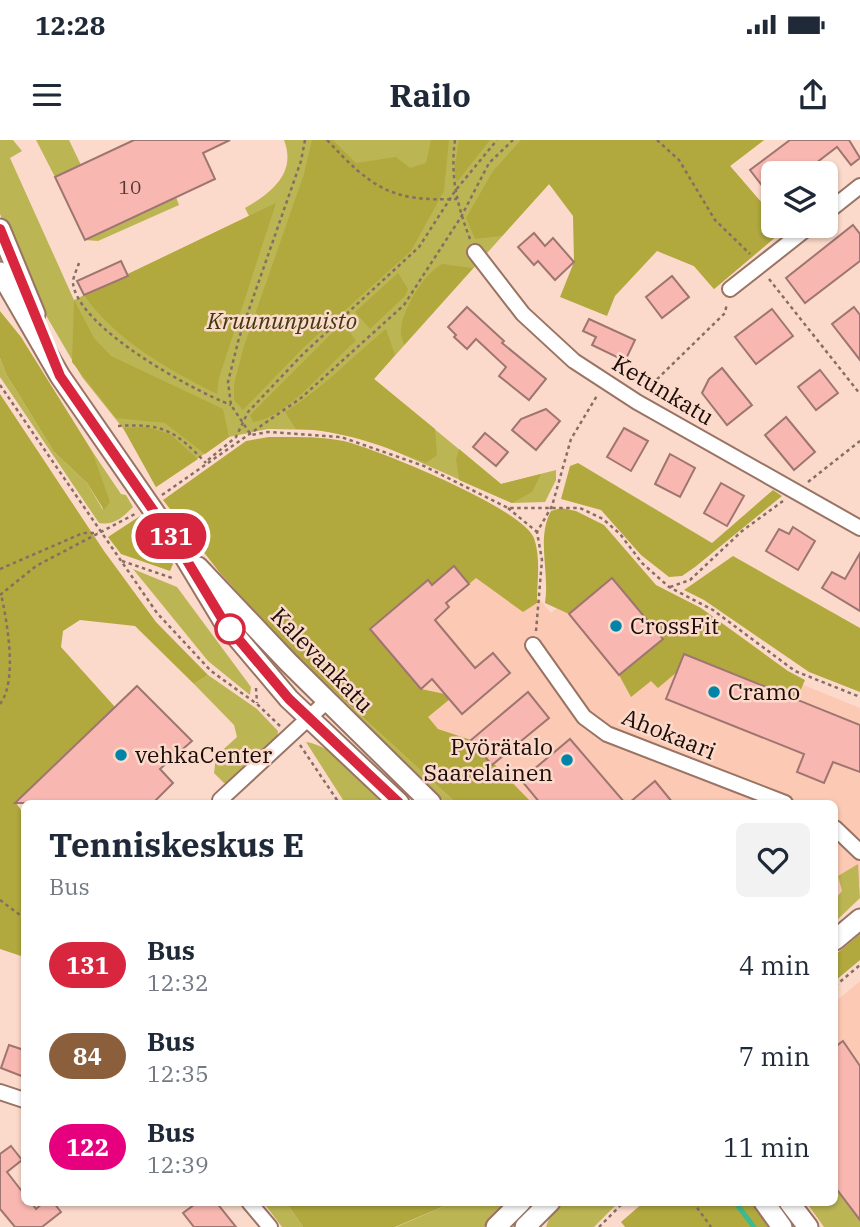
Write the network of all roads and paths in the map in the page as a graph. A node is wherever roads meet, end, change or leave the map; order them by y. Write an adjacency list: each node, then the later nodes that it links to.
1 (305, 140): 25 (path)
2 (327, 140): 9 (path)
3 (455, 140): 8 (path)
4 (497, 140): 8 (path)
5 (513, 140): 12 (path)
6 (657, 140): 17 (path)
7 (860, 186): 11 (street)
8 (455, 191): 9 (path); 10 (path)
9 (450, 200): 10 (path); 27 (path)
10 (457, 200): 12 (path)
11 (838, 203)
12 (461, 217): 15 (path); 28 (path)
13 (0, 229): 20 (main road, Kalevankatu)
14 (795, 238): 17 (street)
15 (475, 252): 21 (street, Ketunkatu)
16 (79, 263): 25 (path)
17 (761, 265): 19 (street); 23 (path)
18 (0, 272): 20 (main road, Kalevankatu)
19 (730, 289): 24 (path)
20 (60, 376): 39 (main road, Kalevankatu)
21 (605, 383): 24 (street, Ketunkatu); 33 (path)
22 (0, 385): 37 (path)
23 (860, 394)
24 (637, 402): 31 (street, Ketunkatu)
25 (232, 405): 27 (path)
26 (111, 417): 30 (path)
27 (244, 424): 28 (path); 30 (path)
28 (251, 435): 30 (path); 34 (path)
29 (860, 441): 31 (path)
30 (206, 463): 32 (path)
31 (794, 493): 36 (street, Ketunkatu); 41 (path)
32 (162, 495)
33 (552, 506): 34 (path); 38 (path); 41 (path)
34 (508, 508): 38 (path)
35 (137, 513): 37 (path)
36 (860, 528)
37 (101, 533): 40 (path); 42 (path); 48 (path)
38 (537, 533): 43 (path)
39 (180, 549): 45 (main road, Kalevankatu); 47 (main road, Kalevankatu)
40 (0, 569)
41 (669, 587): 44 (path)
42 (1, 594): 46 (path)
43 (533, 645): 53 (street, Ahokaari)
44 (860, 697)
45 (327, 701): 47 (street); 52 (main road, Kalevankatu)
46 (0, 704)
47 (310, 719): 48 (street); 51 (main road, Kalevankatu)
48 (291, 737): 49 (street); 50 (path)
49 (220, 800)
50 (337, 800)
51 (396, 800)
52 (428, 800)
53 (777, 800)
54 (838, 831): 55 (street)
55 (860, 852)
56 (0, 900): 57 (path)
57 (21, 916)
58 (860, 919): 59 (main road)
59 (838, 937)
60 (860, 965): 61 (path)
61 (838, 983)
62 (0, 1092): 63 (street)
63 (21, 1099)
64 (252, 1206): 71 (street)
65 (517, 1206): 72 (main road)
66 (546, 1206): 73 (main road)
67 (620, 1206): 74 (path)
68 (696, 1206): 75 (path)
69 (767, 1206): 76 (main road)
70 (792, 1206): 77 (main road)
71 (270, 1227)
72 (496, 1227)
73 (525, 1227)
74 (599, 1227)
75 (711, 1227)
76 (782, 1227)
77 (808, 1227)

